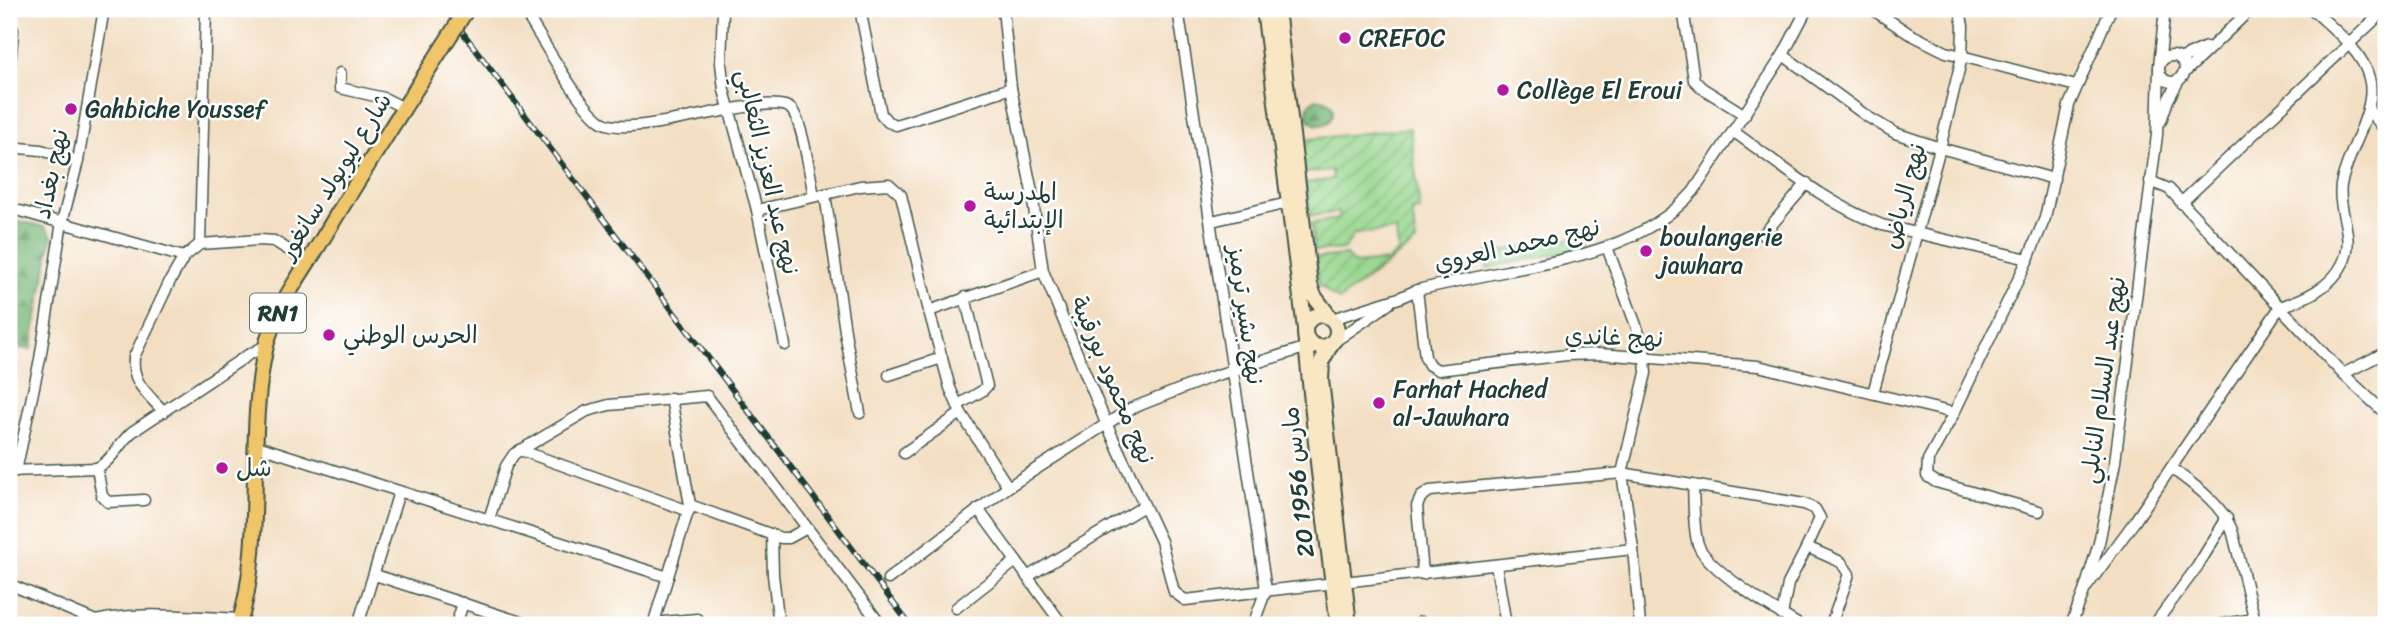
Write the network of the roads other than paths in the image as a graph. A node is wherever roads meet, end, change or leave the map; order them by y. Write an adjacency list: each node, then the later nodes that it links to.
1 (104, 9): 42 (street, نهج بغداد)
2 (206, 9): 56 (street)
3 (467, 9): 33 (main road, شارع ليوبولد سانغور / RN1, bridge)
4 (523, 9): 35 (street)
5 (723, 9): 35 (street, نهج عبد العزيز الثعالبي)
6 (860, 9): 32 (street)
7 (1003, 9): 32 (street, نهج محمود بورقيبة)
8 (1178, 9): 52 (street, نهج بشير ترميز)
9 (1264, 9): 49 (main road, 20 مارس 1956)
10 (1277, 9): 67 (main road)
11 (1683, 9): 36 (street)
12 (1872, 9): 25 (street)
13 (1961, 9): 25 (street, نهج الرياض)
14 (2111, 9): 31 (street)
15 (2165, 9): 20 (street, نهج عبد السلام النابلي)
16 (2251, 9): 22 (street)
17 (2312, 9): 23 (street)
18 (2386, 9): 23 (street)
19 (1802, 11): 24 (street, نهج محمد العروي)
20 (2163, 26): 26 (street); 27 (street, نهج عبد السلام النابلي)
21 (13, 30): 30 (street)
22 (2216, 42): 26 (street); 29 (street)
23 (2349, 45): 34 (street); 48 (street)
24 (1783, 55): 36 (street, نهج محمد العروي); 41 (street)
25 (1962, 57): 31 (street); 41 (street, نهج الرياض)
26 (2179, 58): 27 (street); 29 (street)
27 (2159, 68): 29 (street); 39 (street, نهج عبد السلام النابلي)
28 (340, 73): 33 (street)
29 (2181, 77): 39 (street, نهج عبد السلام النابلي)
30 (9, 78)
31 (2076, 86): 43 (street)
32 (1011, 88): 61 (street, نهج محمود بورقيبة)
33 (404, 108): 60 (main road, شارع ليوبولد سانغور / RN1)
34 (2368, 109): 37 (street); 65 (street)
35 (729, 110): 47 (street); 51 (street, نهج عبد العزيز الثعالبي)
36 (1745, 115): 38 (street, نهج محمد العروي)
37 (2386, 131)
38 (1734, 132): 45 (street); 57 (street, نهج محمد العروي)
39 (2157, 135): 44 (street, نهج عبد السلام النابلي)
40 (9, 147): 42 (street)
41 (1940, 148): 43 (street); 54 (street, نهج الرياض)
42 (78, 161): 53 (street, نهج بغداد)
43 (2054, 178): 59 (street)
44 (2150, 181): 48 (street); 116 (street, نهج عبد السلام النابلي)
45 (1807, 183): 54 (street); 55 (street)
46 (825, 194): 47 (street); 66 (street); 82 (street)
47 (814, 196): 51 (street)
48 (2182, 202): 65 (street)
49 (1288, 203): 52 (street); 68 (main road, 20 مارس 1956)
50 (9, 208): 53 (street)
51 (757, 209): 71 (street, نهج عبد العزيز الثعالبي)
52 (1212, 221): 75 (street, نهج بشير ترميز)
53 (62, 222): 58 (street); 91 (street, نهج بغداد)
54 (1916, 232): 59 (street); 78 (street, نهج الرياض)
55 (1763, 235)
56 (200, 244): 58 (street); 60 (street)
57 (1607, 247): 62 (street, نهج محمد العروي); 74 (street)
58 (184, 257): 81 (street)
59 (2028, 259): 83 (street)
60 (308, 262): 70 (main road, شارع ليوبولد سانغور / RN1)
61 (1043, 271): 63 (street); 85 (street, نهج محمود بورقيبة)
62 (1417, 290): 64 (street, نهج محمد العروي); 74 (street, نهج غاندي)
63 (965, 297): 66 (street); 80 (street)
64 (1399, 298): 67 (street, نهج محمد العروي); 69 (street)
65 (2280, 307): 76 (street); 90 (street)
66 (929, 311): 73 (street)
67 (1331, 317): 68 (main road); 69 (main road)
68 (1308, 338): 69 (main road); 75 (street); 114 (main road, 20 مارس 1956)
69 (1332, 343): 114 (main road, 20 مارس 1956)
70 (267, 345): 81 (street); 86 (main road, شارع ليوبولد سانغور / RN1)
71 (785, 345)
72 (2386, 352): 76 (street)
73 (942, 358): 77 (street); 80 (street)
74 (1647, 358): 78 (street, نهج غاندي); 92 (street)
75 (1232, 370): 85 (street); 117 (street, نهج بشير ترميز)
76 (2343, 374): 84 (street)
77 (889, 375)
78 (1873, 393): 83 (street, نهج غاندي)
79 (671, 398): 87 (street); 98 (street); 103 (street)
80 (960, 409): 88 (street); 94 (street)
81 (164, 412): 89 (street)
82 (860, 413)
83 (1954, 413): 100 (street)
84 (2386, 414)
85 (1106, 423): 94 (street); 97 (street, نهج محمود بورقيبة)
86 (254, 445): 95 (street); 123 (main road, شارع ليوبولد سانغور / RN1)
87 (520, 450): 98 (street); 102 (street)
88 (904, 453)
89 (97, 468): 91 (street); 96 (street)
90 (2171, 468): 101 (street); 116 (street)
91 (12, 471)
92 (1622, 473): 93 (street); 106 (street); 109 (street)
93 (1693, 485): 105 (street); 120 (street)
94 (1008, 487): 99 (street)
95 (399, 492): 102 (street); 110 (street)
96 (144, 500)
97 (1144, 506): 111 (street); 117 (street, نهج محمود بورقيبة)
98 (690, 508): 104 (street); 112 (street)
99 (978, 509): 107 (street); 113 (street)
100 (2039, 511)
101 (2227, 518): 124 (street); 142 (street)
102 (489, 519): 112 (street)
103 (807, 528): 104 (street); 132 (street)
104 (772, 534): 131 (street)
105 (1808, 547): 120 (street); 140 (street)
106 (1633, 549): 108 (street, نهج محمود بورقيبة); 138 (street)
107 (1016, 561): 111 (street); 119 (street)
108 (1496, 565): 109 (street, نهج محمود بورقيبة); 137 (street)
109 (1423, 574): 114 (street, نهج محمود بورقيبة)
110 (375, 575): 118 (street); 128 (street)
111 (1027, 576): 133 (street)
112 (668, 577): 126 (street)
113 (888, 579)
114 (1338, 583): 117 (street, نهج محمود بورقيبة); 135 (main road, 20 مارس 1956); 136 (main road, 20 مارس 1956)
115 (9, 584): 125 (street)
116 (2085, 589): 141 (street, نهج عبد السلام النابلي)
117 (1266, 590): 134 (street, نهج بشير ترميز)
118 (463, 603): 122 (street); 129 (street)
119 (956, 608)
120 (1782, 615): 139 (street)
121 (697, 619): 126 (street)
122 (501, 620): 130 (street)
123 (239, 622): 125 (street)
124 (2256, 622): 143 (street)
125 (100, 623): 127 (street)
126 (653, 624)
127 (79, 625)
128 (358, 625)
129 (456, 625)
130 (530, 625)
131 (779, 625)
132 (877, 625)
133 (1066, 625)
134 (1253, 625)
135 (1338, 625)
136 (1349, 625)
137 (1506, 625)
138 (1640, 625)
139 (1799, 625)
140 (1831, 625)
141 (2074, 625)
142 (2154, 625)
143 (2217, 625)

